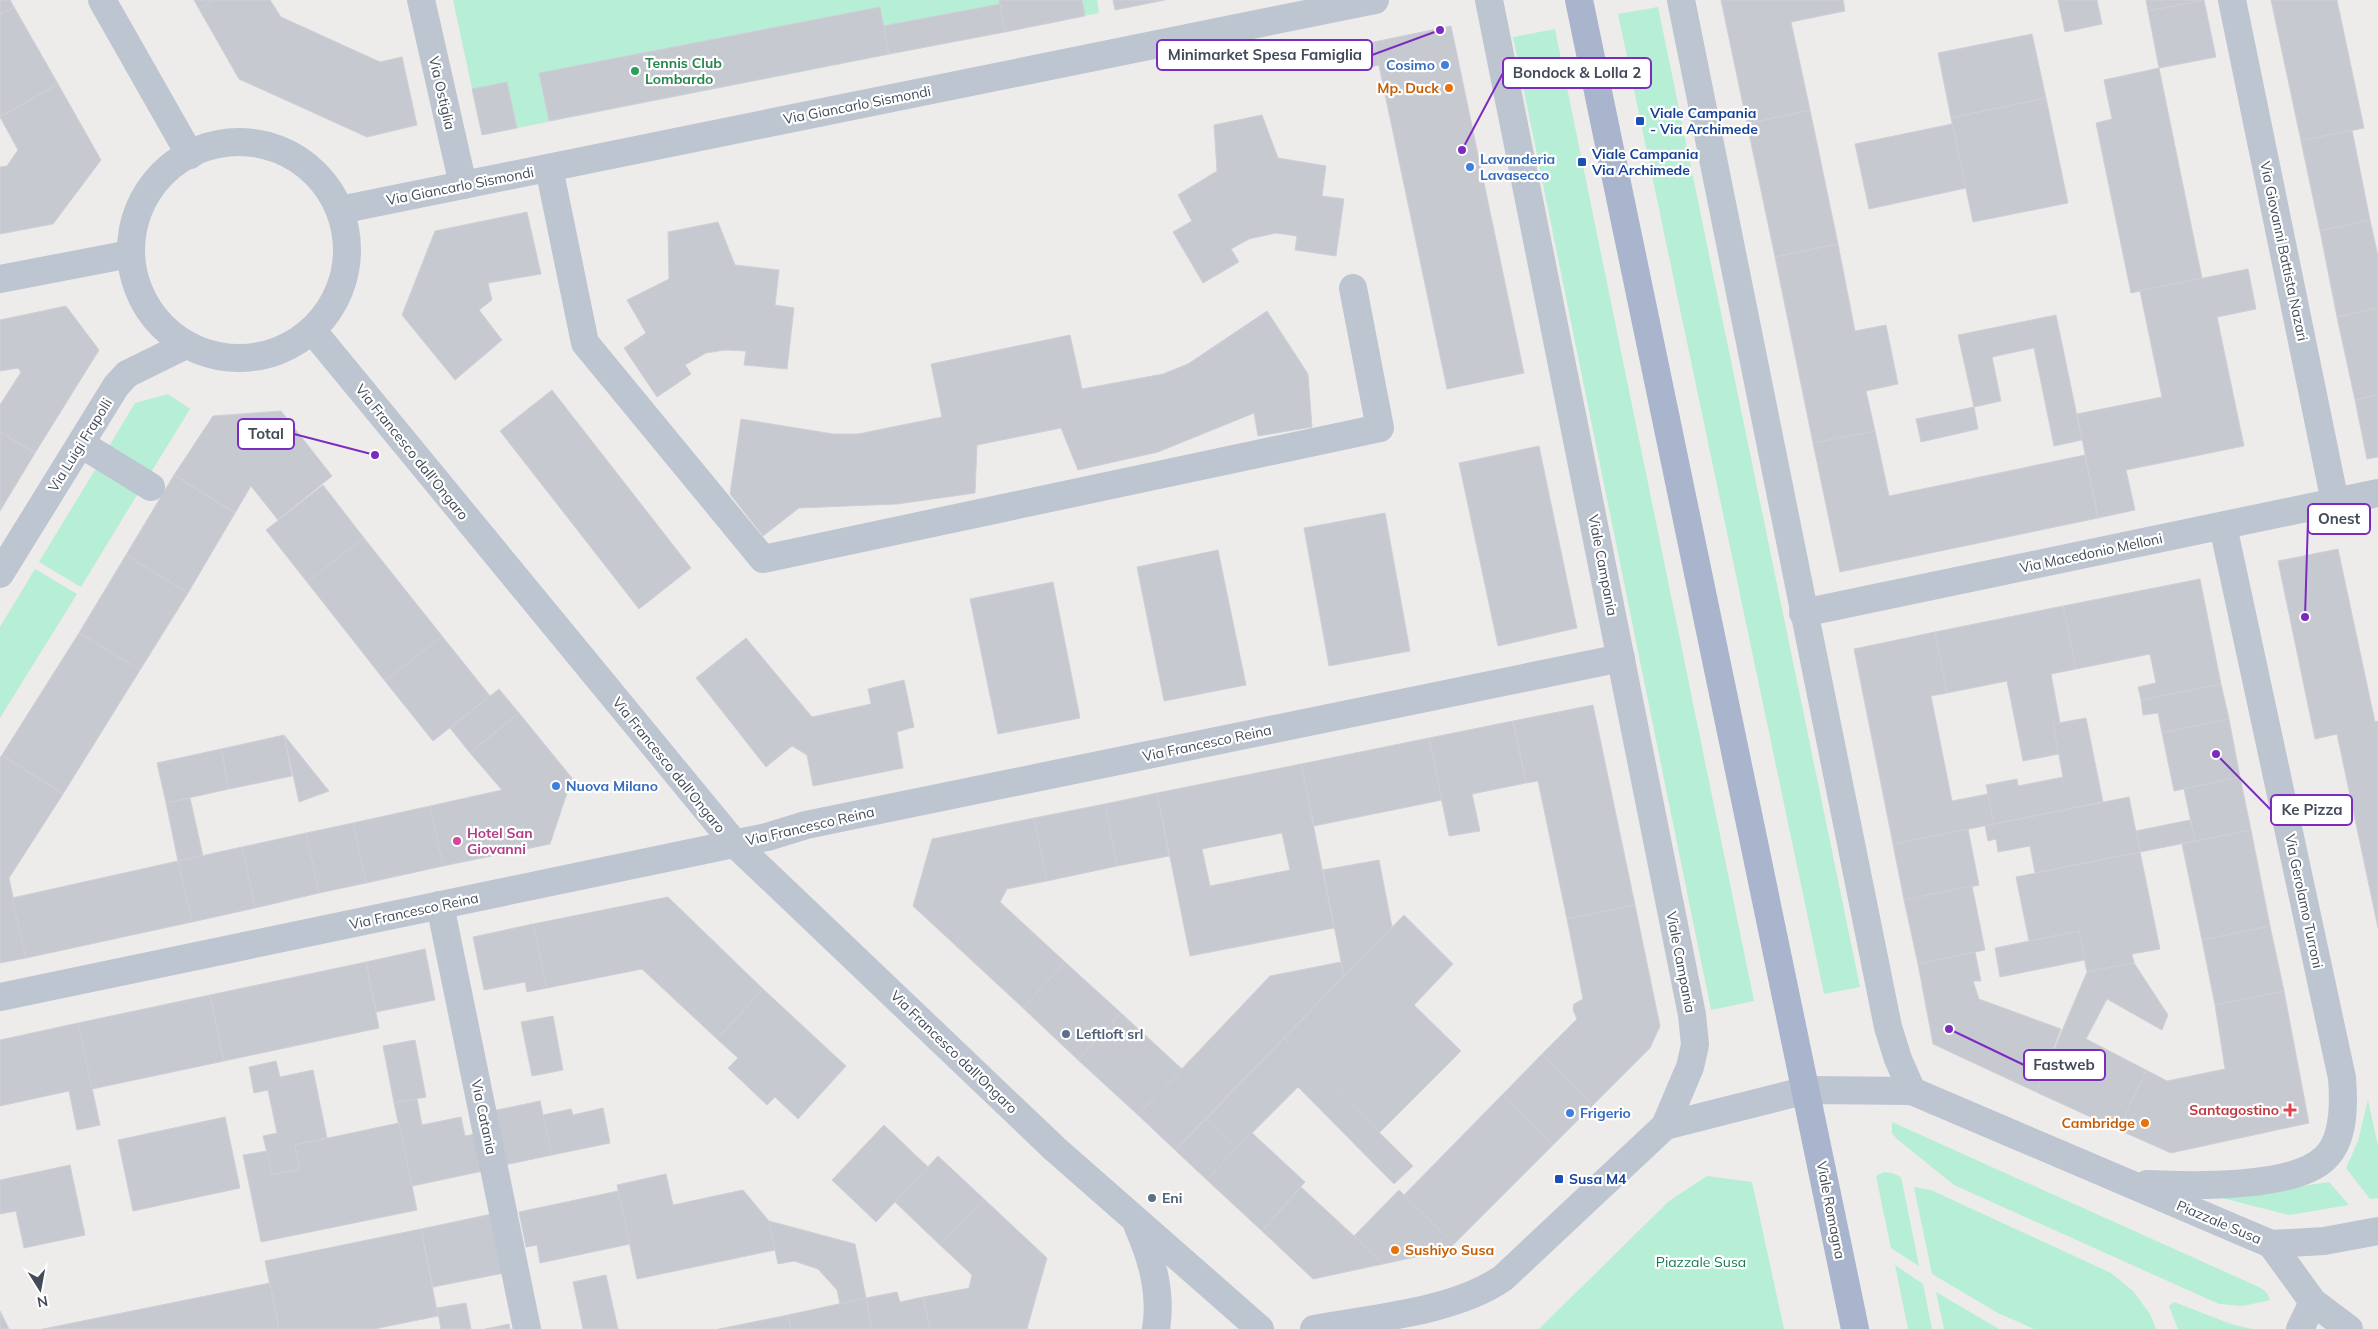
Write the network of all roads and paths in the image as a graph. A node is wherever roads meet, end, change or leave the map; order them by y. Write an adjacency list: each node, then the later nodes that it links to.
1 (102, 0): 8 (street)
2 (421, 0): 10 (street, Via Ostiglia)
3 (1375, 0): 9 (street, Via Giancarlo Sismondi)
4 (1489, 0): 24 (street, Viale Campania)
5 (1579, 0): 28 (main road)
6 (1681, 0): 23 (street)
7 (2232, 0): 20 (street, Via Giovanni Battista Nazari)
8 (190, 154): 11 (street); 12 (street)
9 (549, 168): 10 (street, Via Giancarlo Sismondi); 14 (street)
10 (463, 185): 11 (street, Via Giancarlo Sismondi)
11 (340, 210): 15 (street)
12 (130, 254): 13 (street); 16 (street)
13 (0, 279)
14 (1353, 288)
15 (312, 330): 16 (street); 25 (street, Via Francesco dall'Ongaro)
16 (186, 345): 17 (street, Via Luigi Frapolli)
17 (81, 444): 18 (street); 22 (street, Via Luigi Frapolli)
18 (152, 487)
19 (2378, 493): 20 (street, Via Macedonio Melloni)
20 (2335, 502): 21 (street, Via Macedonio Melloni)
21 (2223, 526): 23 (street, Via Macedonio Melloni); 31 (street, Via Gerolamo Turroni)
22 (0, 574)
23 (1803, 613): 29 (street)
24 (1622, 658): 25 (street, Via Francesco Reina); 30 (street, Viale Campania)
25 (735, 844): 26 (street, Via Francesco Reina); 33 (street, Via Francesco dall'Ongaro)
26 (440, 905): 27 (street, Via Francesco Reina); 37 (street, Via Catania)
27 (0, 997)
28 (1807, 1090): 29 (street, Piazzale Susa); 30 (street, Piazzale Susa); 41 (main road, Viale Romagna)
29 (1912, 1091): 32 (street, Piazzale Susa)
30 (1664, 1126): 40 (street, Piazzale Susa)
31 (2326, 1158): 32 (street, Piazzale Susa)
32 (2129, 1184): 35 (street, Piazzale Susa)
33 (1135, 1221): 38 (street, Via Francesco dall'Ongaro); 39 (street, Via Francesco dall'Ongaro)
34 (2378, 1231): 35 (street)
35 (2271, 1244): 36 (street, Piazzale Susa)
36 (2313, 1302): 42 (street); 43 (street, Piazzale Susa)
37 (527, 1329)
38 (1156, 1329)
39 (1260, 1329)
40 (1314, 1329)
41 (1855, 1329)
42 (2300, 1329)
43 (2349, 1329)

